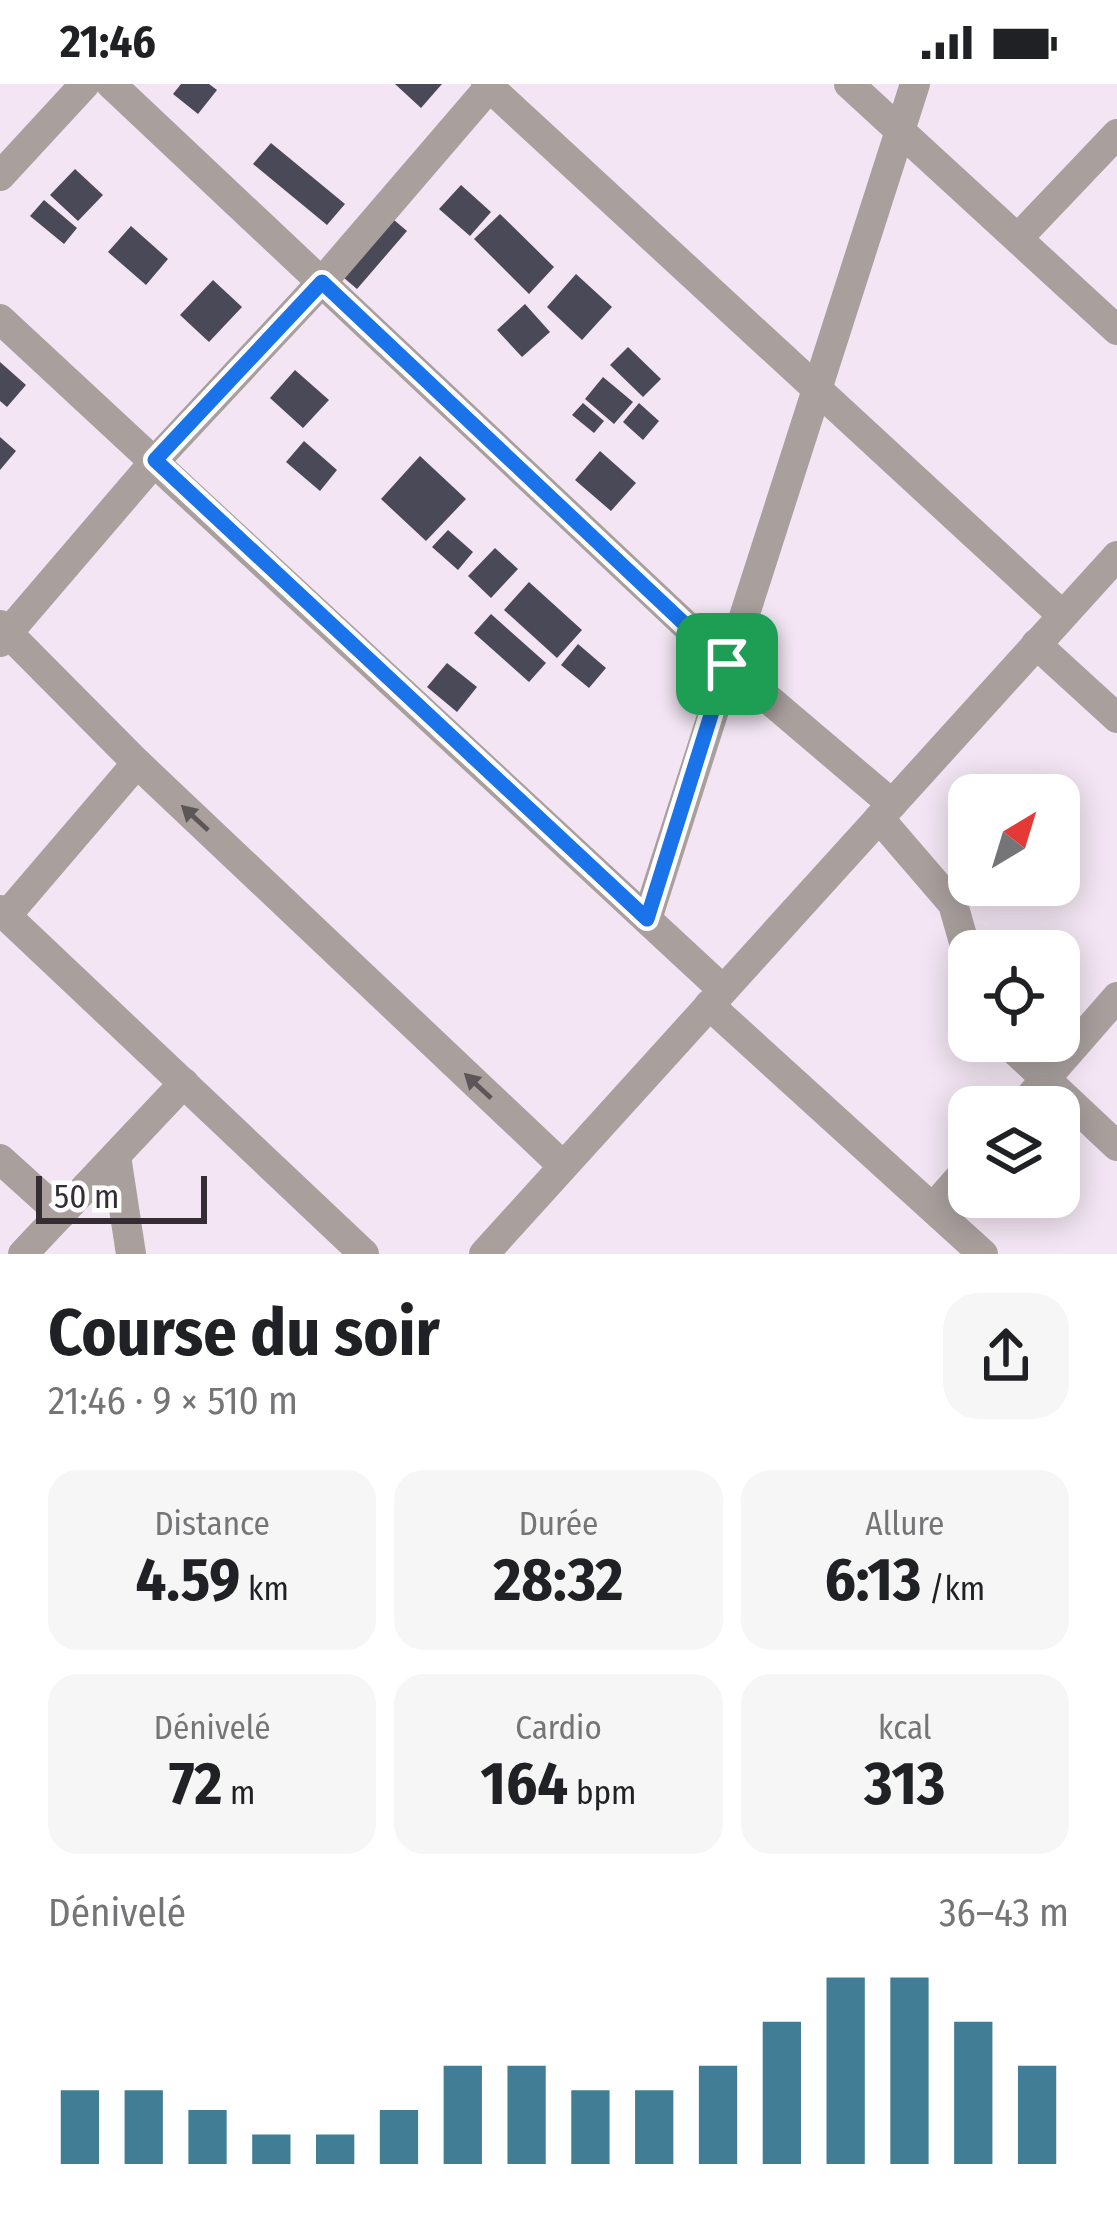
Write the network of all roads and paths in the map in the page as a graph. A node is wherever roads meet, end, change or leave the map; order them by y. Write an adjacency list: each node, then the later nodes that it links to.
1 (85, 84): 8 (street)
2 (111, 84): 10 (street)
3 (849, 84): 6 (street)
4 (915, 84): 6 (street)
5 (489, 85): 10 (street); 13 (street)
6 (899, 129): 9 (street); 13 (street)
7 (1117, 134): 9 (street)
8 (0, 176)
9 (1019, 237): 12 (street)
10 (322, 282): 14 (street); 19 (street)
11 (0, 319): 14 (street)
12 (1117, 331)
13 (817, 389): 16 (street); 19 (street)
14 (155, 460): 17 (street); 24 (street)
15 (1117, 556): 16 (street)
16 (1062, 615): 18 (street)
17 (2, 632): 21 (street)
18 (1036, 644): 20 (street); 22 (street)
19 (727, 664): 22 (street); 24 (street)
20 (1117, 718)
21 (137, 763): 23 (street); 35 (street, one-way to 21)
22 (885, 811): 25 (street); 26 (street)
23 (3, 913): 30 (street)
24 (647, 919): 26 (street)
25 (961, 930)
26 (716, 997): 35 (street); 37 (street)
27 (1117, 997): 29 (street)
28 (1028, 1062): 29 (street)
29 (1046, 1079): 31 (street); 32 (street)
30 (184, 1083): 33 (street); 41 (street)
31 (1040, 1086)
32 (1117, 1146)
33 (116, 1156): 38 (street); 40 (street)
34 (0, 1159): 38 (street)
35 (563, 1166): 42 (street)
36 (948, 1191): 37 (street)
37 (933, 1208): 43 (street)
38 (61, 1214): 39 (street)
39 (23, 1254)
40 (130, 1254)
41 (364, 1254)
42 (484, 1254)
43 (983, 1254)

